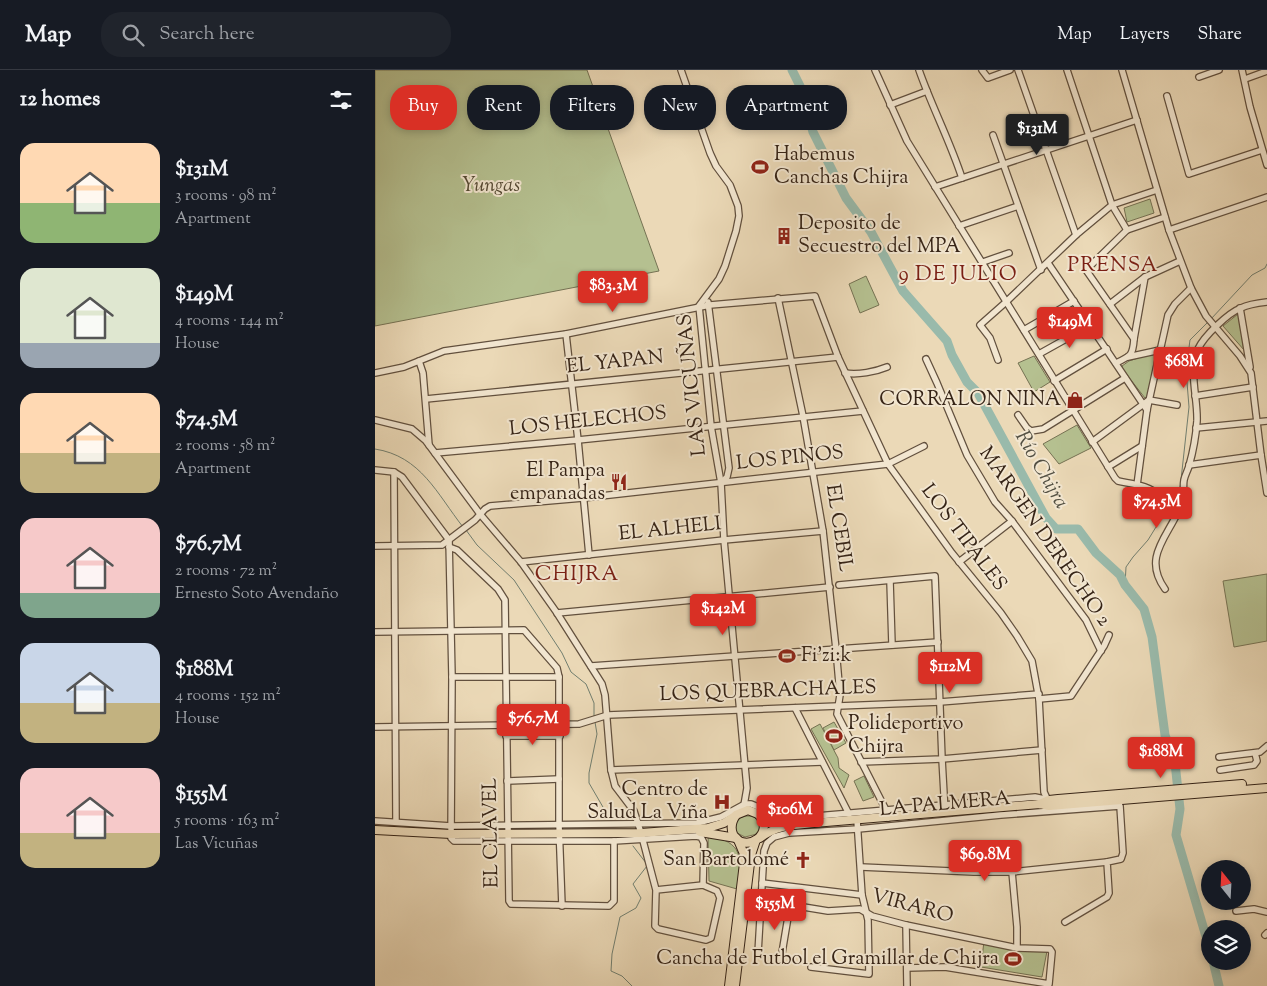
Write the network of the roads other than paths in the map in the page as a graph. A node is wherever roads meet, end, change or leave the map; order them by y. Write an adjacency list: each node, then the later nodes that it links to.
1 (681, 70): 42 (street)
2 (875, 70): 16 (street)
3 (919, 70): 14 (street)
4 (981, 70): 5 (street)
5 (1010, 70)
6 (1018, 70): 21 (street)
7 (1067, 70): 19 (street)
8 (1122, 70): 17 (street)
9 (1219, 70): 12 (street)
10 (1242, 70): 13 (street)
11 (1267, 71): 13 (street)
12 (1199, 77)
13 (1245, 79): 20 (street)
14 (927, 91): 16 (street); 24 (street)
15 (1167, 96): 20 (street)
16 (890, 105): 25 (street)
17 (1137, 120): 19 (street); 26 (street)
18 (993, 135): 22 (street)
19 (1089, 137): 21 (street); 29 (street)
20 (1262, 150): 23 (street)
21 (1047, 151): 22 (street); 34 (street)
22 (1003, 165): 24 (street); 28 (street)
23 (1267, 165)
24 (963, 178): 25 (street)
25 (935, 186): 31 (street)
26 (1157, 190): 29 (street); 30 (street)
27 (1267, 198): 33 (street)
28 (1018, 206): 31 (street); 39 (street)
29 (1112, 206): 32 (street); 34 (street)
30 (1165, 217): 32 (street); 33 (street)
31 (959, 226): 36 (street)
32 (1127, 230): 47 (street)
33 (1169, 230): 37 (street)
34 (1076, 235): 38 (street)
35 (1009, 253): 36 (street)
36 (983, 262): 44 (street)
37 (1181, 262): 40 (street); 41 (street)
38 (1048, 263): 39 (street); 45 (street)
39 (1041, 270): 44 (street)
40 (1145, 277): 47 (street); 55 (street)
41 (1191, 288): 52 (street); 57 (street)
42 (705, 297): 48 (street, LAS VICUÑAS); 49 (street, LAS VICUÑAS)
43 (777, 298): 48 (street); 59 (street, LOS TIPALES); 64 (street, EL CEBIL)
44 (1007, 302): 53 (street); 62 (street)
45 (1074, 302): 51 (street); 53 (street)
46 (1267, 302): 50 (street)
47 (1110, 304): 55 (street)
48 (710, 305): 49 (street); 67 (street, LAS VICUÑAS)
49 (699, 306): 54 (street); 68 (street, LAS VICUÑAS)
50 (1240, 308): 52 (street); 71 (street)
51 (1091, 325): 56 (street); 58 (street)
52 (1215, 328): 71 (street); 76 (street)
53 (1024, 330): 58 (street)
54 (566, 334): 63 (street); 74 (street)
55 (1134, 339): 60 (street)
56 (1107, 349): 65 (street); 73 (street)
57 (1160, 350): 60 (street); 78 (street)
58 (1039, 354): 73 (street)
59 (838, 357): 64 (street, EL YAPAN); 70 (street, LOS TIPALES)
60 (1128, 357): 65 (street)
61 (926, 359): 113 (street, MARGEN DERECHO 2)
62 (998, 360)
63 (419, 361): 69 (street); 77 (street)
64 (792, 362): 67 (street, EL YAPAN); 85 (street, EL CEBIL)
65 (1116, 363): 72 (street)
66 (887, 366): 70 (street)
67 (717, 369): 68 (street, EL YAPAN); 89 (street, LAS VICUÑAS)
68 (705, 370): 74 (street, EL YAPAN); 90 (street, LAS VICUÑAS)
69 (375, 373)
70 (845, 373): 82 (street, LOS TIPALES)
71 (1251, 373): 75 (street)
72 (1125, 378): 79 (street); 83 (street)
73 (1054, 381): 83 (street)
74 (573, 384): 77 (street, EL YAPAN); 92 (street)
75 (1253, 387): 76 (street); 88 (street)
76 (1195, 396): 91 (street)
77 (426, 398): 94 (street)
78 (1149, 400): 79 (street); 80 (street); 81 (street)
79 (1143, 403): 81 (street); 93 (street)
80 (1177, 405)
81 (1147, 410): 96 (street)
82 (863, 411): 85 (street, LOS HELECHOS); 101 (street, LOS TIPALES)
83 (1072, 411): 84 (street); 93 (street)
84 (1018, 415)
85 (803, 416): 89 (street, LOS HELECHOS); 106 (street, EL CEBIL)
86 (375, 420): 94 (street)
87 (1267, 421): 88 (street)
88 (1256, 422): 91 (street); 100 (street)
89 (723, 425): 90 (street, LOS HELECHOS); 97 (street, LAS VICUÑAS)
90 (711, 426): 92 (street, LOS HELECHOS); 98 (street, LAS VICUÑAS)
91 (1196, 428): 102 (street)
92 (578, 440): 99 (street, LOS HELECHOS); 111 (street)
93 (1091, 442): 103 (street)
94 (429, 445): 99 (street)
95 (924, 446): 101 (street, LOS PINOS)
96 (1142, 446): 103 (street); 108 (street)
97 (727, 452): 98 (street); 107 (street, LAS VICUÑAS)
98 (714, 454): 107 (street, LAS VICUÑAS)
99 (437, 455): 112 (street)
100 (1261, 455): 102 (street); 109 (street)
101 (888, 464): 106 (street, LOS PINOS); 122 (street, LOS TIPALES)
102 (1189, 465): 126 (street)
103 (1109, 467): 108 (street)
104 (375, 470): 105 (street)
105 (394, 472): 115 (street); 118 (street)
106 (813, 473): 107 (street, LOS PINOS); 114 (street, EL CEBIL)
107 (721, 483): 111 (street, LOS PINOS); 116 (street, LAS VICUÑAS)
108 (1137, 485): 110 (street)
109 (1267, 493)
110 (1159, 496)
111 (583, 498): 112 (street, LOS PINOS); 120 (street)
112 (480, 514): 115 (street); 121 (street)
113 (1012, 521): 122 (street); 137 (street, MARGEN DERECHO 2)
114 (823, 531): 116 (street, EL ALHELI); 125 (street, EL CEBIL)
115 (449, 540): 118 (street); 119 (street)
116 (724, 540): 120 (street, EL ALHELI); 127 (street, LAS VICUÑAS)
117 (375, 546): 118 (street)
118 (395, 546): 132 (street)
119 (449, 547): 129 (street, EL CLAVEL); 130 (street)
120 (589, 555): 121 (street, EL ALHELI)
121 (521, 562): 128 (street)
122 (959, 562): 143 (street, LOS TIPALES)
123 (889, 581): 124 (street); 134 (street); 135 (street)
124 (839, 586)
125 (830, 587): 127 (street); 136 (street, EL CEBIL)
126 (1165, 589)
127 (729, 596): 128 (street); 138 (street, LAS VICUÑAS)
128 (557, 613): 139 (street)
129 (505, 630): 130 (street); 141 (street, EL CLAVEL); 142 (street)
130 (451, 631): 132 (street); 140 (street)
131 (375, 632): 132 (street)
132 (395, 632): 153 (street)
133 (1109, 635): 137 (street)
134 (939, 642): 135 (street); 144 (street)
135 (892, 645): 136 (street)
136 (836, 649): 138 (street); 145 (street, EL CEBIL)
137 (1101, 651): 143 (street, LOS QUEBRACHALES)
138 (735, 656): 139 (street); 147 (street, LAS VICUÑAS)
139 (591, 666): 148 (street)
140 (452, 677): 141 (street); 151 (street)
141 (507, 678): 142 (street); 149 (street, EL CLAVEL)
142 (559, 678): 150 (street)
143 (1039, 696): 144 (street, LOS QUEBRACHALES); 157 (street, LOS TIPALES)
144 (940, 702): 145 (street, LOS QUEBRACHALES); 160 (street)
145 (838, 706): 146 (street, LOS QUEBRACHALES); 162 (street, EL CEBIL)
146 (795, 708): 147 (street, LOS QUEBRACHALES); 161 (street)
147 (740, 709): 148 (street, LOS QUEBRACHALES); 163 (street, LAS VICUÑAS)
148 (605, 716): 150 (street, LOS QUEBRACHALES); 164 (street)
149 (506, 725): 150 (street, LOS QUEBRACHALES); 151 (street, LOS QUEBRACHALES); 154 (street, EL CLAVEL)
150 (560, 725): 155 (street)
151 (452, 726): 153 (street, LOS QUEBRACHALES); 185 (street)
152 (375, 727): 153 (street, LOS QUEBRACHALES)
153 (395, 727): 179 (street)
154 (506, 736): 155 (street); 167 (street, EL CLAVEL)
155 (560, 736): 166 (street)
156 (1267, 746): 158 (street)
157 (1042, 750): 160 (street); 170 (street, LOS TIPALES)
158 (1255, 753): 159 (street); 165 (street)
159 (1219, 757)
160 (942, 759): 162 (street); 171 (street)
161 (822, 762): 163 (street); 174 (street)
162 (861, 762): 175 (street, EL CEBIL)
163 (745, 765): 164 (street); 172 (street, LAS VICUÑAS)
164 (611, 770): 181 (street)
165 (1220, 770)
166 (559, 779): 167 (street); 187 (street)
167 (507, 781): 188 (street, EL CLAVEL)
168 (1266, 787): 169 (main road)
169 (1120, 800): 170 (main road); 173 (street, LA PALMERA); 193 (street)
170 (1049, 803): 171 (street); 173 (main road)
171 (945, 809): 173 (main road); 175 (street); 176 (main road)
172 (748, 810): 174 (street); 180 (main road); 181 (street); 186 (main road); 190 (main road); 191 (main road)
173 (1000, 811): 182 (street, LA PALMERA)
174 (849, 814): 175 (street)
175 (887, 814): 176 (main road); 177 (main road)
176 (907, 816): 182 (street)
177 (857, 820): 180 (main road); 183 (street)
178 (375, 821): 179 (street)
179 (396, 822): 185 (street)
180 (814, 823): 191 (main road)
181 (638, 824): 187 (street); 189 (street)
182 (907, 824): 183 (street, LA PALMERA)
183 (858, 829): 194 (street); 196 (street, LA PALMERA)
184 (375, 830): 185 (main road)
185 (451, 830): 188 (main road)
186 (668, 831): 189 (main road); 190 (main road)
187 (560, 833): 188 (main road); 189 (main road); 192 (street); 202 (street)
188 (508, 834): 202 (street, EL CLAVEL)
189 (642, 836): 192 (street); 197 (street); 198 (street)
190 (737, 839): 191 (main road); 208 (main road)
191 (758, 839): 208 (main road)
192 (614, 841): 202 (street)
193 (1107, 862): 195 (street); 206 (street)
194 (861, 867): 195 (street); 199 (street)
195 (1012, 872): 209 (street)
196 (762, 883): 199 (street); 200 (street)
197 (703, 885): 198 (street); 198 (street)
198 (656, 890)
199 (862, 895): 203 (street)
200 (761, 900): 201 (street, VIRARO); 210 (street)
201 (790, 905): 203 (street, VIRARO); 211 (street)
202 (562, 906)
203 (865, 912): 207 (street, VIRARO); 212 (street)
204 (1236, 912): 205 (street)
205 (1267, 912)
206 (1065, 922)
207 (906, 925): 209 (street, VIRARO); 213 (street)
208 (738, 938): 214 (main road); 215 (main road)
209 (1017, 948): 213 (street, VIRARO)
210 (758, 952)
211 (781, 959)
212 (811, 966)
213 (907, 968): 216 (street)
214 (729, 986)
215 (735, 986)
216 (907, 986)

